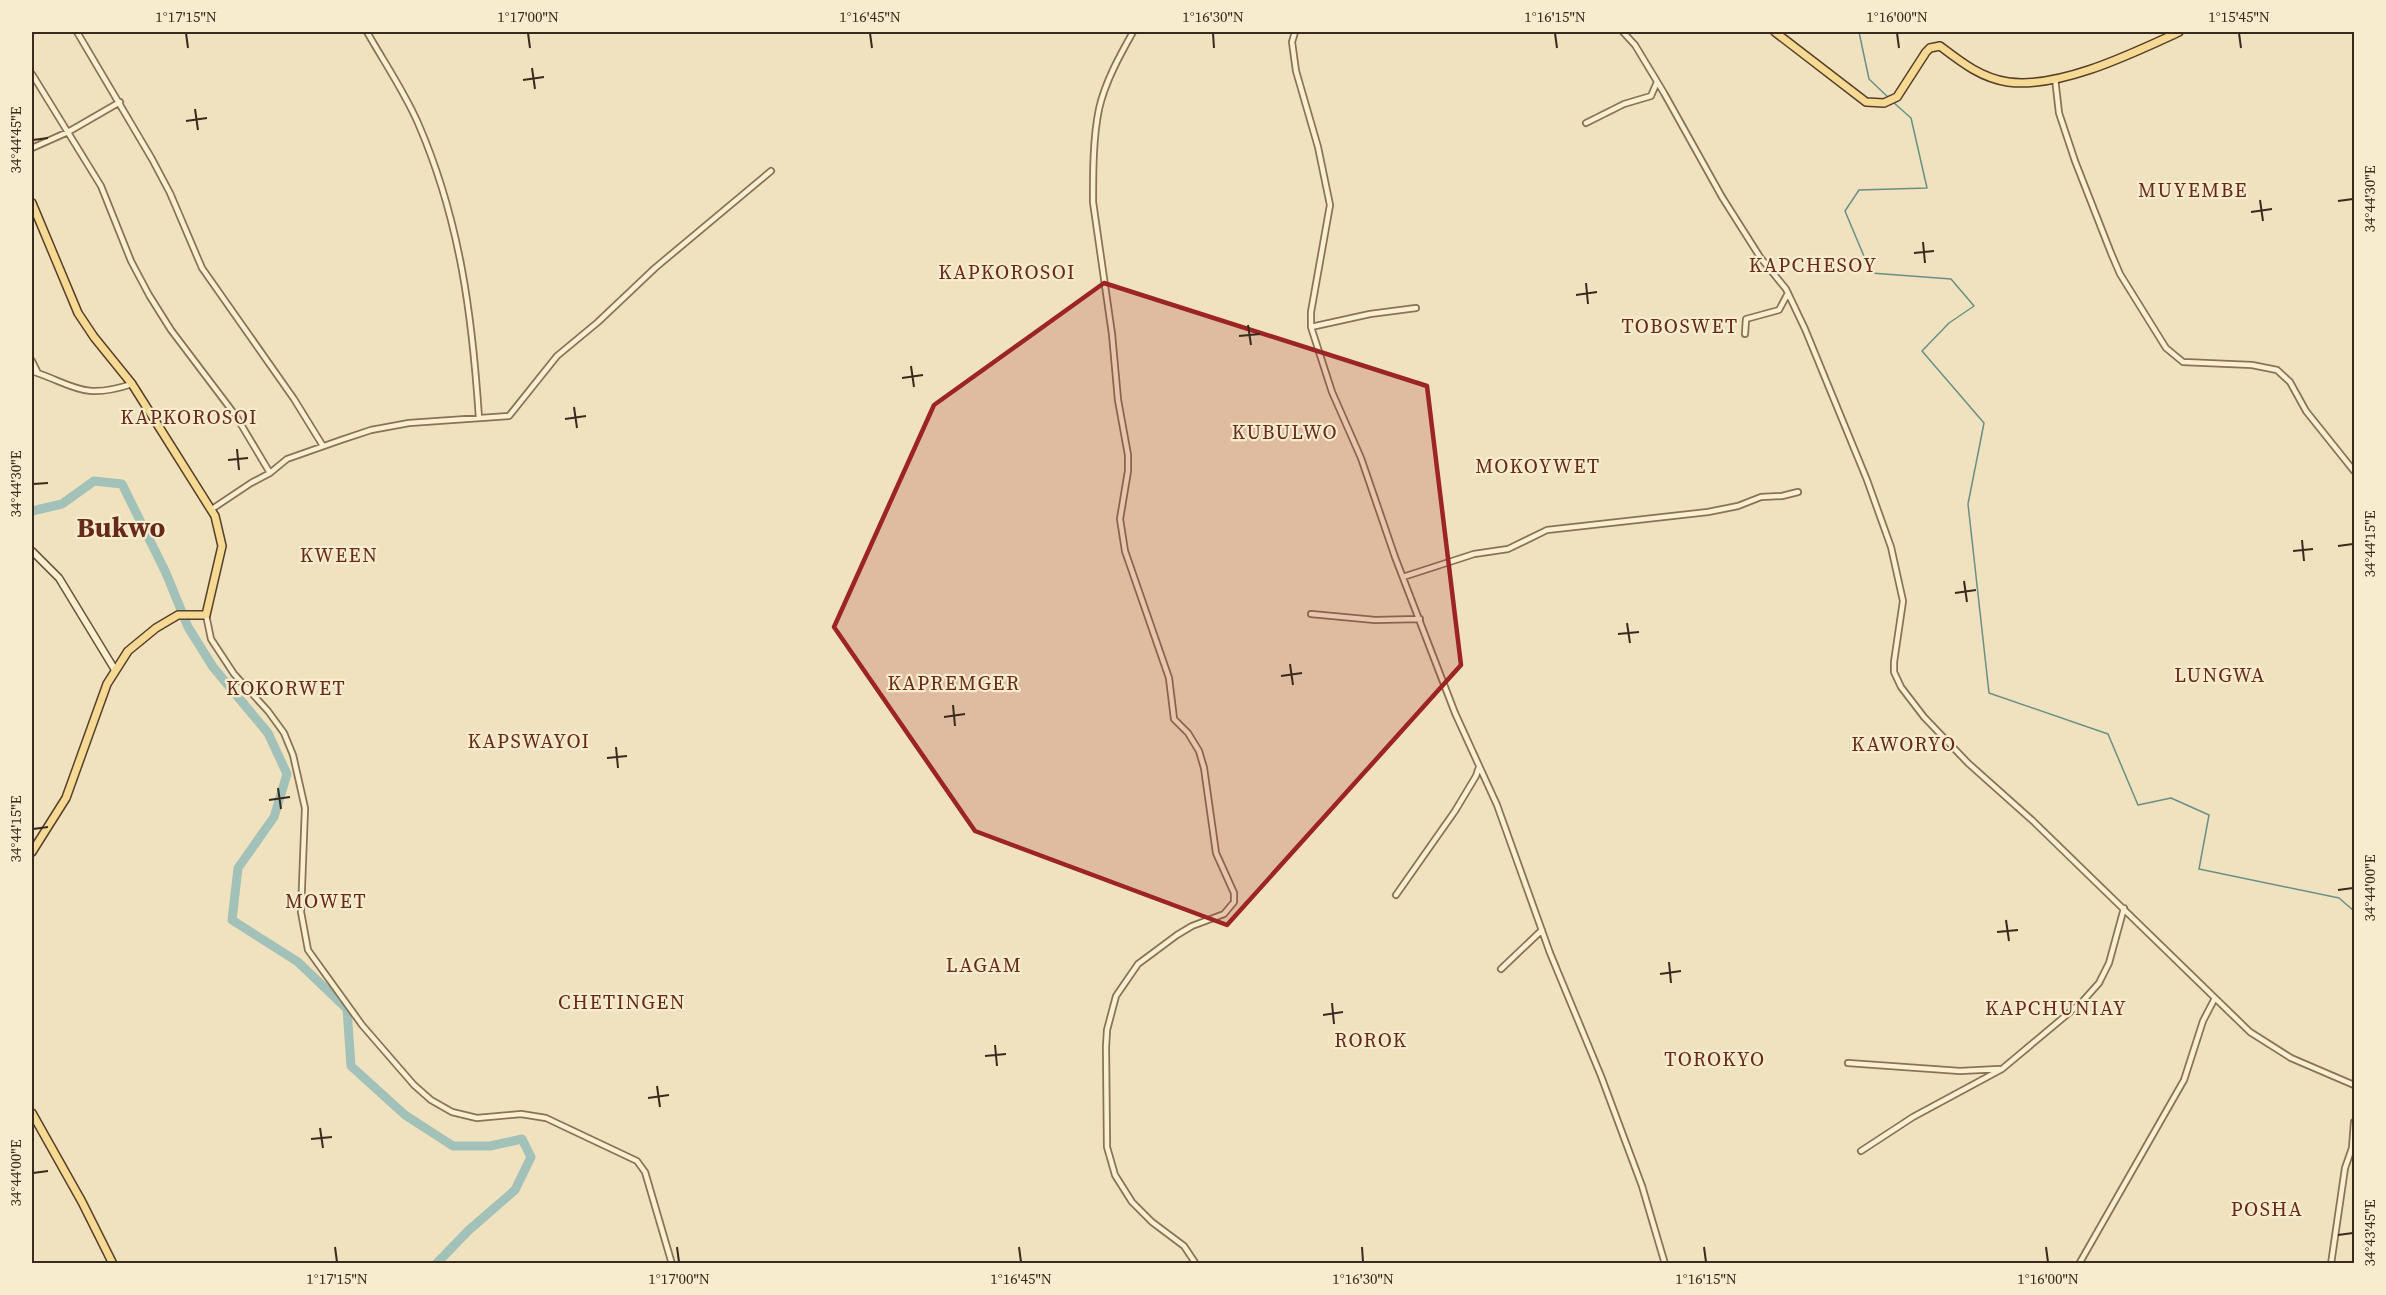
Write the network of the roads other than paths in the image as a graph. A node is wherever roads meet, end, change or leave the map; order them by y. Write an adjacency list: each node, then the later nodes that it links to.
1 (77, 32): 11 (street)
2 (367, 32): 25 (street)
3 (1133, 32): 52 (street)
4 (1296, 32): 19 (street)
5 (1623, 32): 10 (street)
6 (1775, 32): 9 (main road)
7 (2179, 32): 9 (main road)
8 (32, 74): 13 (street)
9 (2055, 78): 27 (street)
10 (1658, 82): 12 (street); 17 (street)
11 (120, 102): 13 (street); 26 (street)
12 (1586, 123)
13 (68, 132): 14 (street); 28 (street)
14 (32, 148)
15 (771, 171): 25 (street)
16 (32, 203): 24 (main road)
17 (1788, 293): 20 (street); 40 (street)
18 (1416, 308): 19 (street)
19 (1311, 327): 32 (street)
20 (1745, 334)
21 (32, 361): 23 (street)
22 (32, 371): 23 (street)
23 (38, 373): 24 (street)
24 (132, 384): 30 (main road)
25 (479, 418): 26 (street)
26 (323, 446): 28 (street)
27 (2355, 471)
28 (270, 473): 30 (street)
29 (1798, 492): 32 (street)
30 (212, 509): 34 (main road)
31 (32, 551): 36 (main road)
32 (1403, 577): 35 (street)
33 (1311, 614): 35 (street)
34 (206, 615): 36 (main road); 51 (street)
35 (1420, 619): 37 (street)
36 (115, 670): 38 (main road)
37 (1479, 767): 39 (street); 41 (street)
38 (32, 852)
39 (1396, 895)
40 (2124, 908): 43 (street); 45 (street)
41 (1542, 930): 42 (street); 53 (street)
42 (1501, 969)
43 (2215, 998): 46 (street); 54 (street)
44 (1848, 1063): 45 (street)
45 (2002, 1069): 49 (street)
46 (2355, 1085)
47 (32, 1113): 50 (main road)
48 (2355, 1122): 55 (street)
49 (1861, 1151)
50 (113, 1263)
51 (672, 1263)
52 (1196, 1263)
53 (1665, 1263)
54 (2079, 1263)
55 (2331, 1263)

